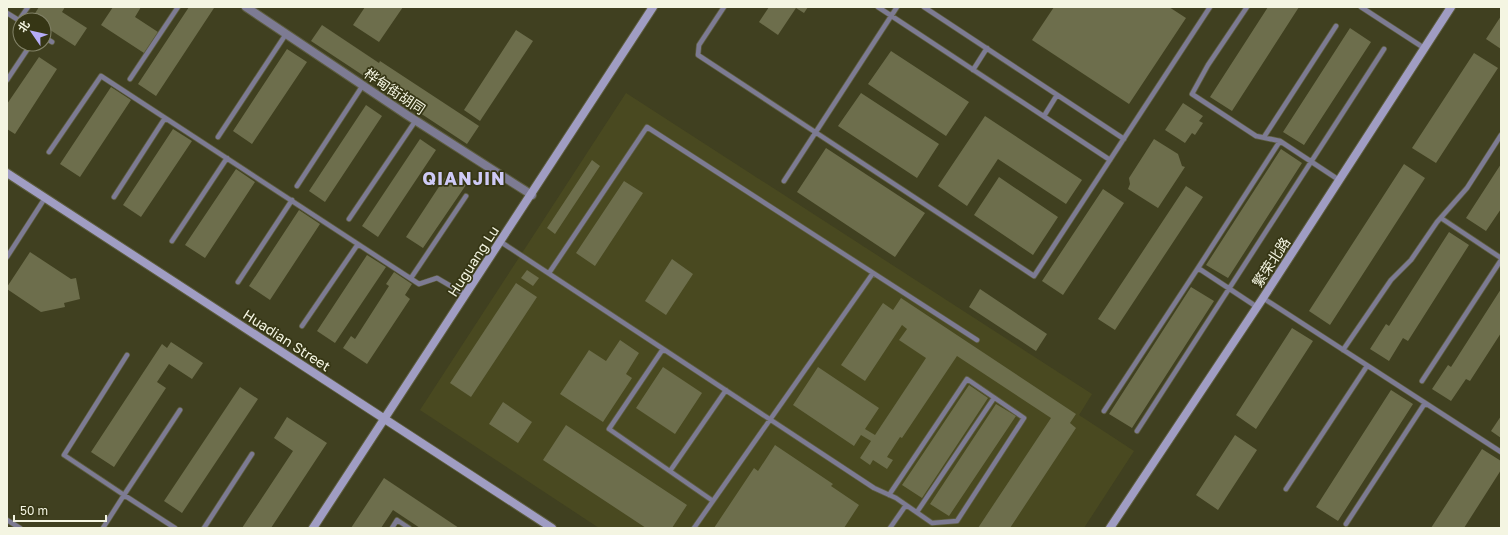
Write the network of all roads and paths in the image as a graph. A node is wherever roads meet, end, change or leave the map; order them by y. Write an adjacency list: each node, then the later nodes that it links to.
1 (178, 7): 20 (lane)
2 (246, 7): 14 (street, 桦甸街胡同)
3 (654, 7): 41 (street, Huguang Lu)
4 (724, 7): 27 (lane)
5 (878, 7): 12 (lane)
6 (897, 7): 12 (lane)
7 (924, 7): 15 (lane)
8 (1210, 7): 31 (lane)
9 (1247, 7): 30 (lane)
10 (1361, 7): 16 (lane)
11 (1450, 7): 16 (street, 繁荣北路)
12 (891, 16): 19 (lane); 27 (lane)
13 (1336, 26): 30 (lane)
14 (286, 34): 22 (street, 桦甸街胡同); 29 (lane)
15 (987, 48): 19 (lane); 23 (lane)
16 (1424, 48): 38 (street, 繁荣北路)
17 (1384, 49): 36 (lane)
18 (26, 52): 21 (lane)
19 (973, 70): 24 (lane)
20 (130, 79)
21 (7, 80)
22 (363, 86): 26 (street, 桦甸街胡同); 40 (lane)
23 (1057, 95): 24 (lane); 31 (lane)
24 (1044, 116): 35 (lane)
25 (165, 118): 33 (lane); 34 (lane); 43 (lane)
26 (416, 120): 41 (street, 桦甸街胡同); 47 (lane)
27 (816, 133): 35 (lane); 39 (lane)
28 (1501, 135): 46 (lane)
29 (218, 137)
30 (1264, 137): 32 (lane)
31 (1124, 139): 35 (lane)
32 (1280, 142): 36 (lane); 53 (lane)
33 (49, 152)
34 (227, 158): 45 (lane); 48 (lane)
35 (1110, 160)
36 (1312, 162): 38 (lane); 58 (lane)
37 (7, 174): 44 (street, Huadian Street)
38 (1339, 180): 60 (street, 繁荣北路)
39 (784, 181)
40 (297, 186)
41 (532, 195): 49 (street, Huguang Lu)
42 (466, 196): 56 (lane)
43 (114, 197)
44 (45, 198): 51 (lane); 74 (street, Huadian Street)
45 (292, 200): 50 (lane); 57 (lane)
46 (1441, 218): 52 (lane); 65 (lane)
47 (349, 219)
48 (172, 241)
49 (501, 242): 54 (lane); 59 (street, Huguang Lu)
50 (358, 244): 56 (lane); 62 (lane)
51 (7, 257)
52 (1501, 259): 68 (lane)
53 (1198, 268): 58 (lane); 73 (lane)
54 (548, 273): 55 (lane); 64 (lane)
55 (873, 273): 63 (lane); 75 (lane)
56 (411, 278): 59 (lane)
57 (238, 282)
58 (1229, 289): 61 (lane); 76 (lane)
59 (466, 295): 74 (street, Huguang Lu)
60 (1263, 298): 61 (street, 繁荣北路); 65 (lane)
61 (1257, 307): 89 (street, 繁荣北路)
62 (302, 326)
63 (977, 340)
64 (663, 349): 69 (lane); 79 (lane)
65 (1343, 350): 67 (lane)
66 (127, 356): 81 (lane)
67 (1367, 366): 71 (lane); 80 (lane)
68 (1422, 381)
69 (726, 390): 75 (lane); 79 (lane)
70 (994, 398): 82 (lane); 85 (lane); 87 (lane)
71 (1425, 403): 77 (lane); 88 (lane)
72 (180, 410): 81 (lane)
73 (1104, 411)
74 (385, 419): 94 (street, Huguang Lu); 97 (street, Huadian Street)
75 (771, 420): 82 (lane); 83 (lane)
76 (1137, 431)
77 (1501, 452)
78 (252, 454): 93 (lane)
79 (670, 471): 83 (lane)
80 (1286, 489)
81 (124, 495): 91 (lane); 92 (lane)
82 (889, 495): 84 (lane)
83 (713, 501): 98 (lane)
84 (906, 505): 85 (lane); 99 (lane)
85 (917, 512): 87 (lane)
86 (7, 520): 90 (lane)
87 (932, 523): 100 (lane)
88 (1346, 524)
89 (1113, 527)
90 (20, 528)
91 (103, 528)
92 (175, 528)
93 (204, 528)
94 (313, 528)
95 (392, 528): 96 (lane)
96 (409, 528)
97 (552, 528)
98 (694, 528)
99 (890, 528)
100 (928, 528)

